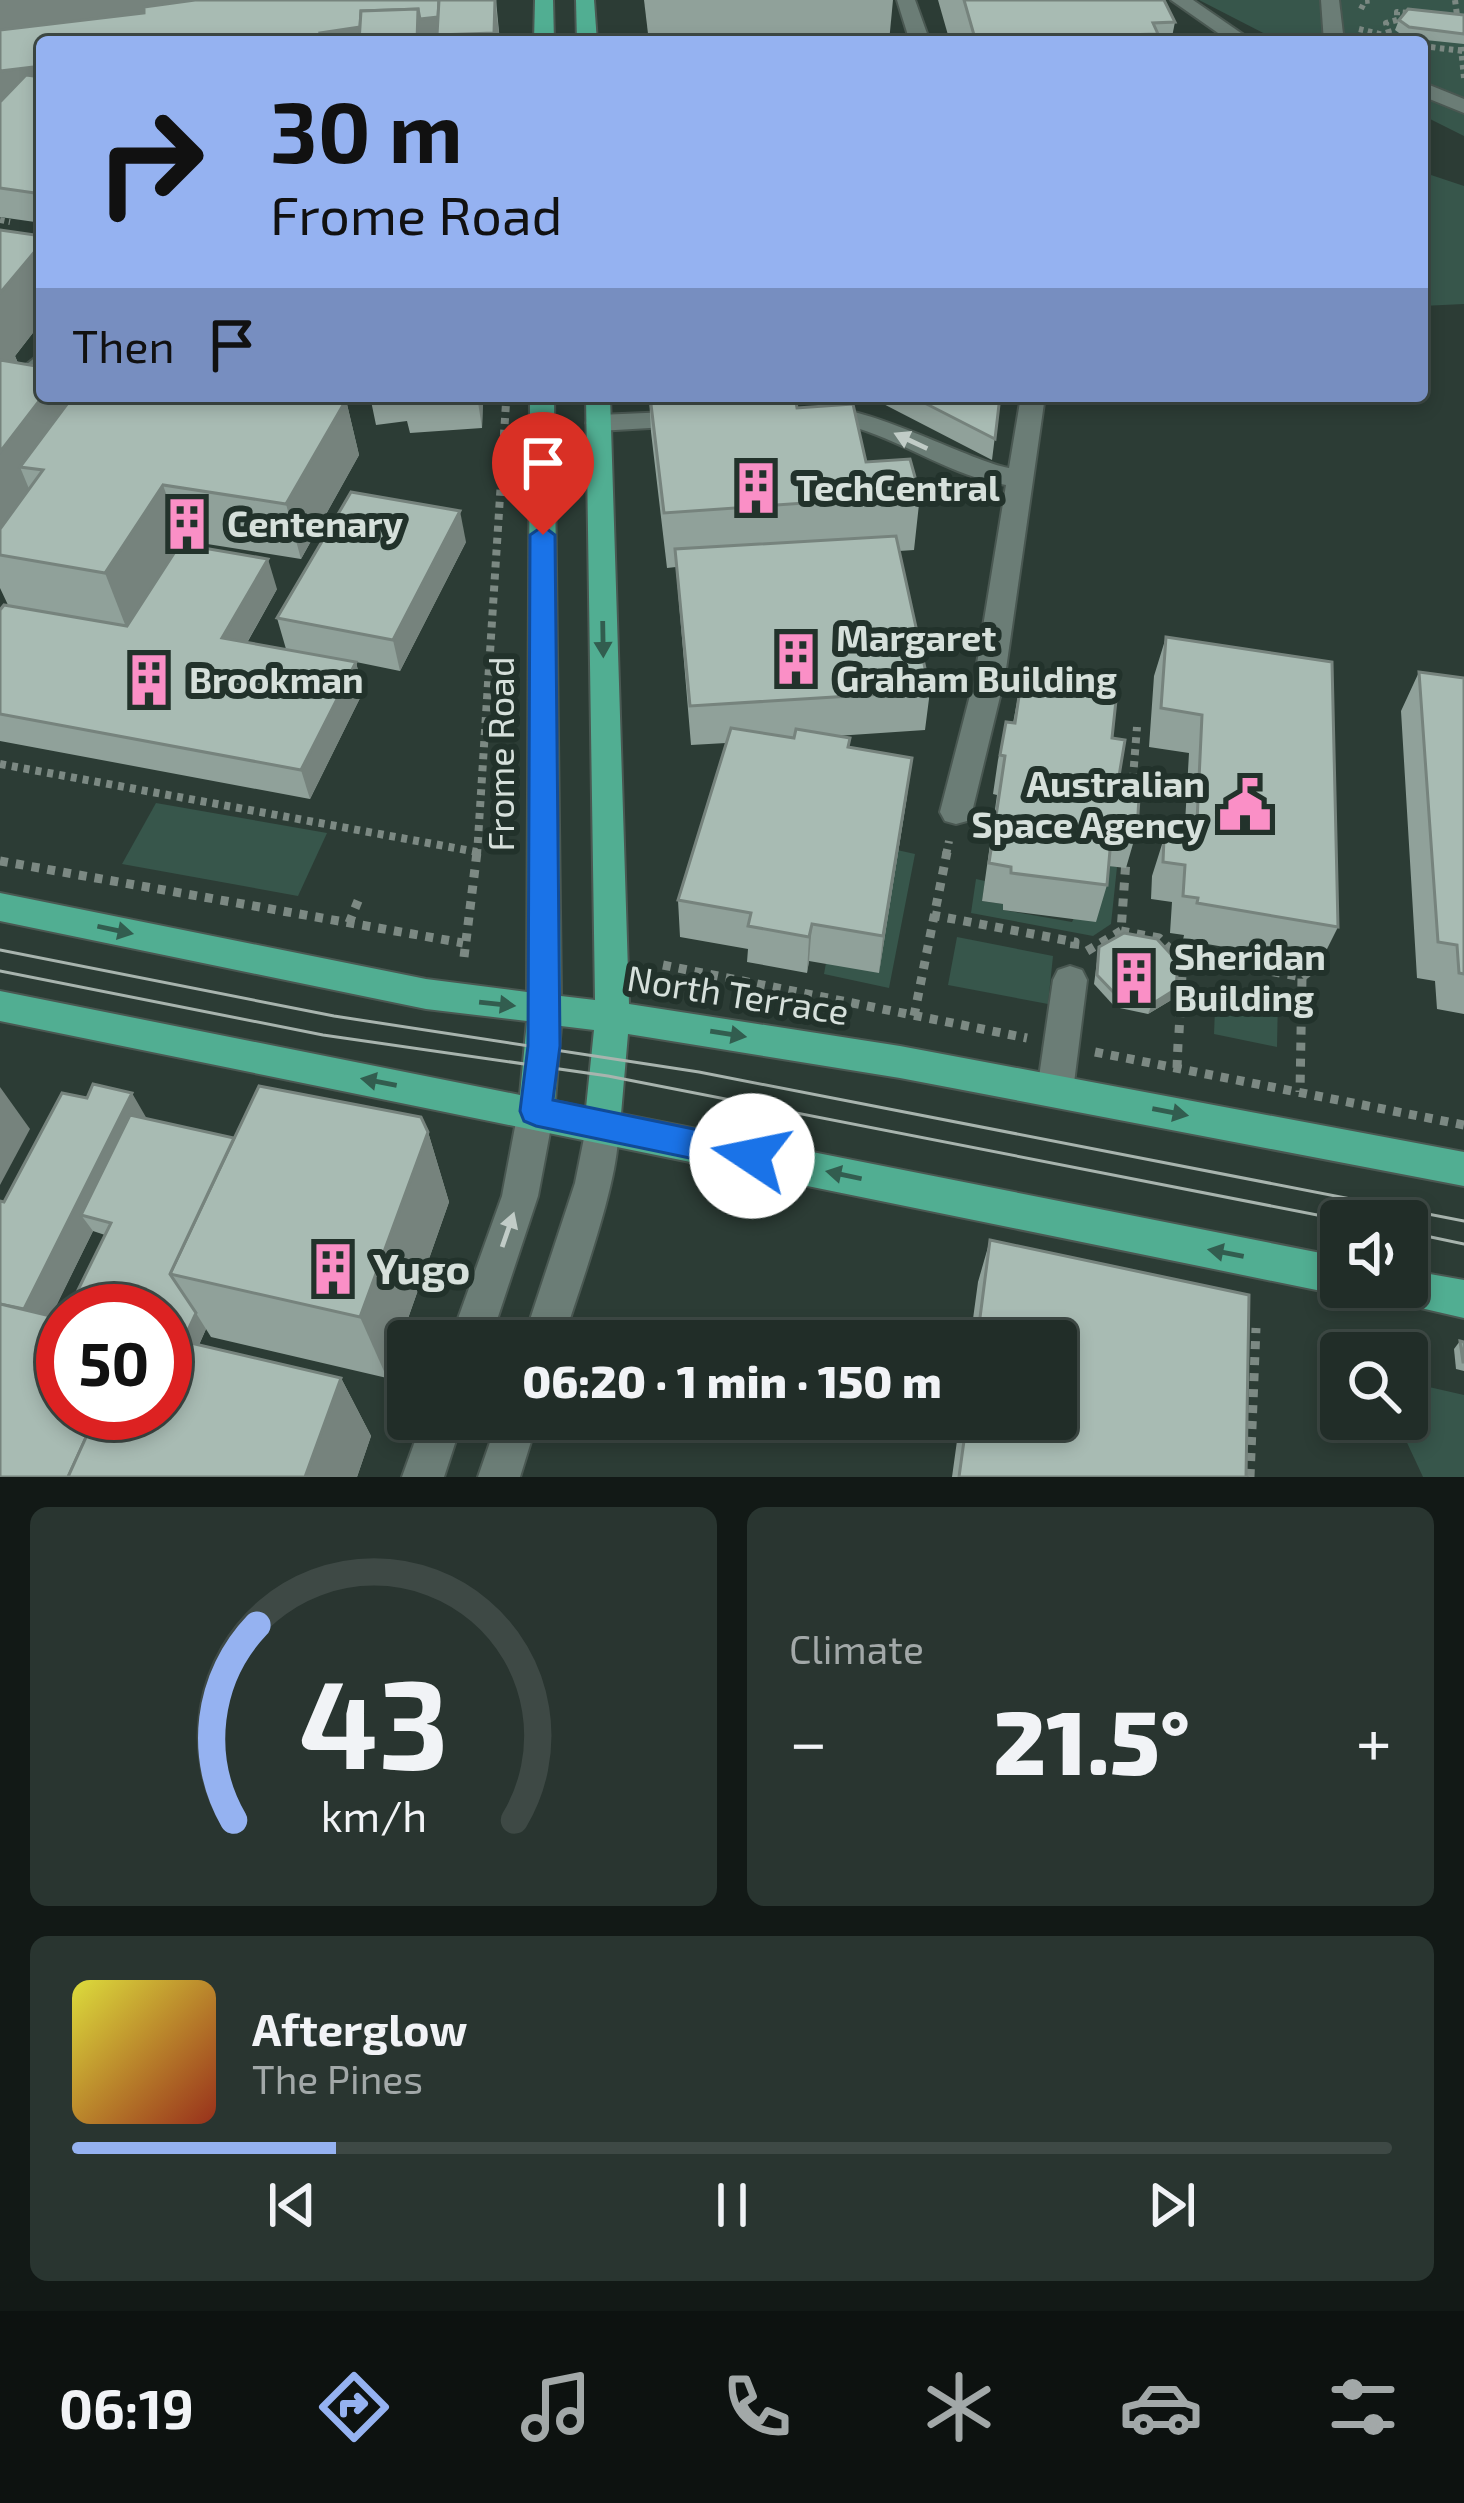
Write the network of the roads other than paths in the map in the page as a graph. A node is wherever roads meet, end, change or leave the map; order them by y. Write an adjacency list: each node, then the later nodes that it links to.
1 (544, 0): 6 (main road)
2 (585, 0): 7 (main road)
3 (907, 0): 8 (street)
4 (1180, 0): 9 (street)
5 (1330, 0): 10 (street)
6 (544, 36)
7 (587, 36)
8 (918, 36)
9 (1236, 36)
10 (1333, 36)
11 (1464, 78): 13 (street)
12 (1428, 91): 13 (street)
13 (1461, 105)
14 (542, 402): 24 (main road, Frome Road)
15 (1033, 402): 19 (street)
16 (598, 410): 18 (street); 25 (main road, one-way to 25)
17 (791, 414): 19 (street, one-way to 17)
18 (722, 417)
19 (1021, 479): 20 (street)
20 (956, 812)
21 (0, 907): 24 (main road, North Terrace, one-way to 24)
22 (1070, 980): 26 (street)
23 (0, 1006): 27 (main road, one-way to 23)
24 (544, 1010): 25 (main road, North Terrace); 27 (main road, Frome Road)
25 (612, 1018): 26 (main road, North Terrace, one-way to 26); 28 (main road)
26 (1055, 1091): 29 (main road, North Terrace, one-way to 29)
27 (536, 1111): 28 (main road); 33 (street, one-way to 27)
28 (602, 1125): 30 (main road, one-way to 28); 34 (street)
29 (1464, 1169)
30 (1320, 1272)
31 (1428, 1292): 32 (main road)
32 (1464, 1299)
33 (477, 1320)
34 (550, 1320)
35 (436, 1440): 37 (street)
36 (511, 1440): 38 (street)
37 (423, 1477)
38 (500, 1477)

